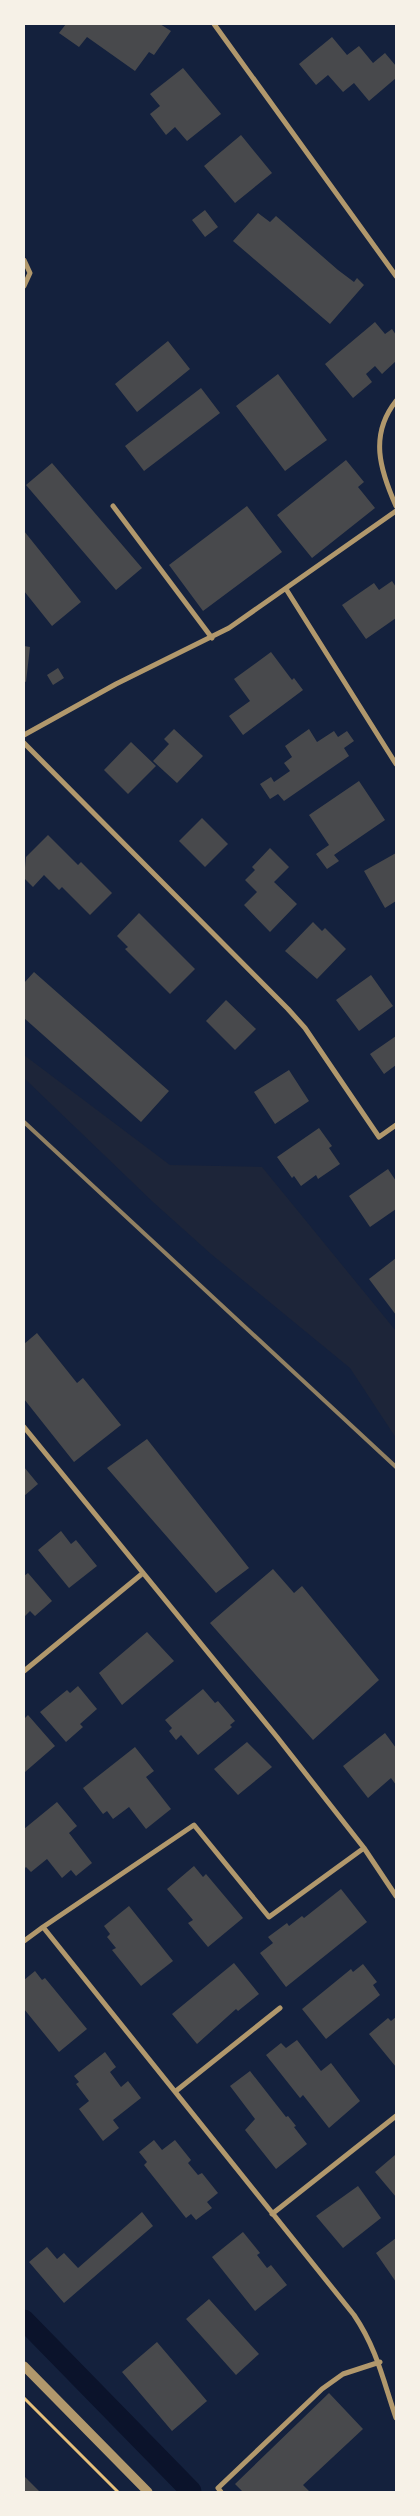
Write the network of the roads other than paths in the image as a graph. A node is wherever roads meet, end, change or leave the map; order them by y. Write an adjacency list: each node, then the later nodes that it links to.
1 (214, 24): 3 (street)
2 (24, 260): 4 (street)
3 (396, 276)
4 (24, 286)
5 (396, 401): 7 (street)
6 (113, 506): 10 (street)
7 (396, 506)
8 (396, 511): 9 (street)
9 (286, 590): 10 (street); 13 (street)
10 (212, 638): 11 (street)
11 (24, 735)
12 (24, 744): 14 (street)
13 (396, 764)
14 (396, 1125)
15 (24, 1428): 16 (street)
16 (143, 1573): 17 (street); 18 (street)
17 (24, 1671)
18 (364, 1848): 19 (street); 20 (street)
19 (396, 1893)
20 (43, 1927): 21 (street); 23 (street)
21 (24, 1941)
22 (280, 2008): 23 (street)
23 (176, 2092): 25 (street)
24 (396, 2116): 25 (street)
25 (272, 2214): 26 (street)
26 (380, 2362): 28 (street); 30 (street)
27 (24, 2366): 29 (street)
28 (396, 2418)
29 (148, 2492)
30 (221, 2492)

